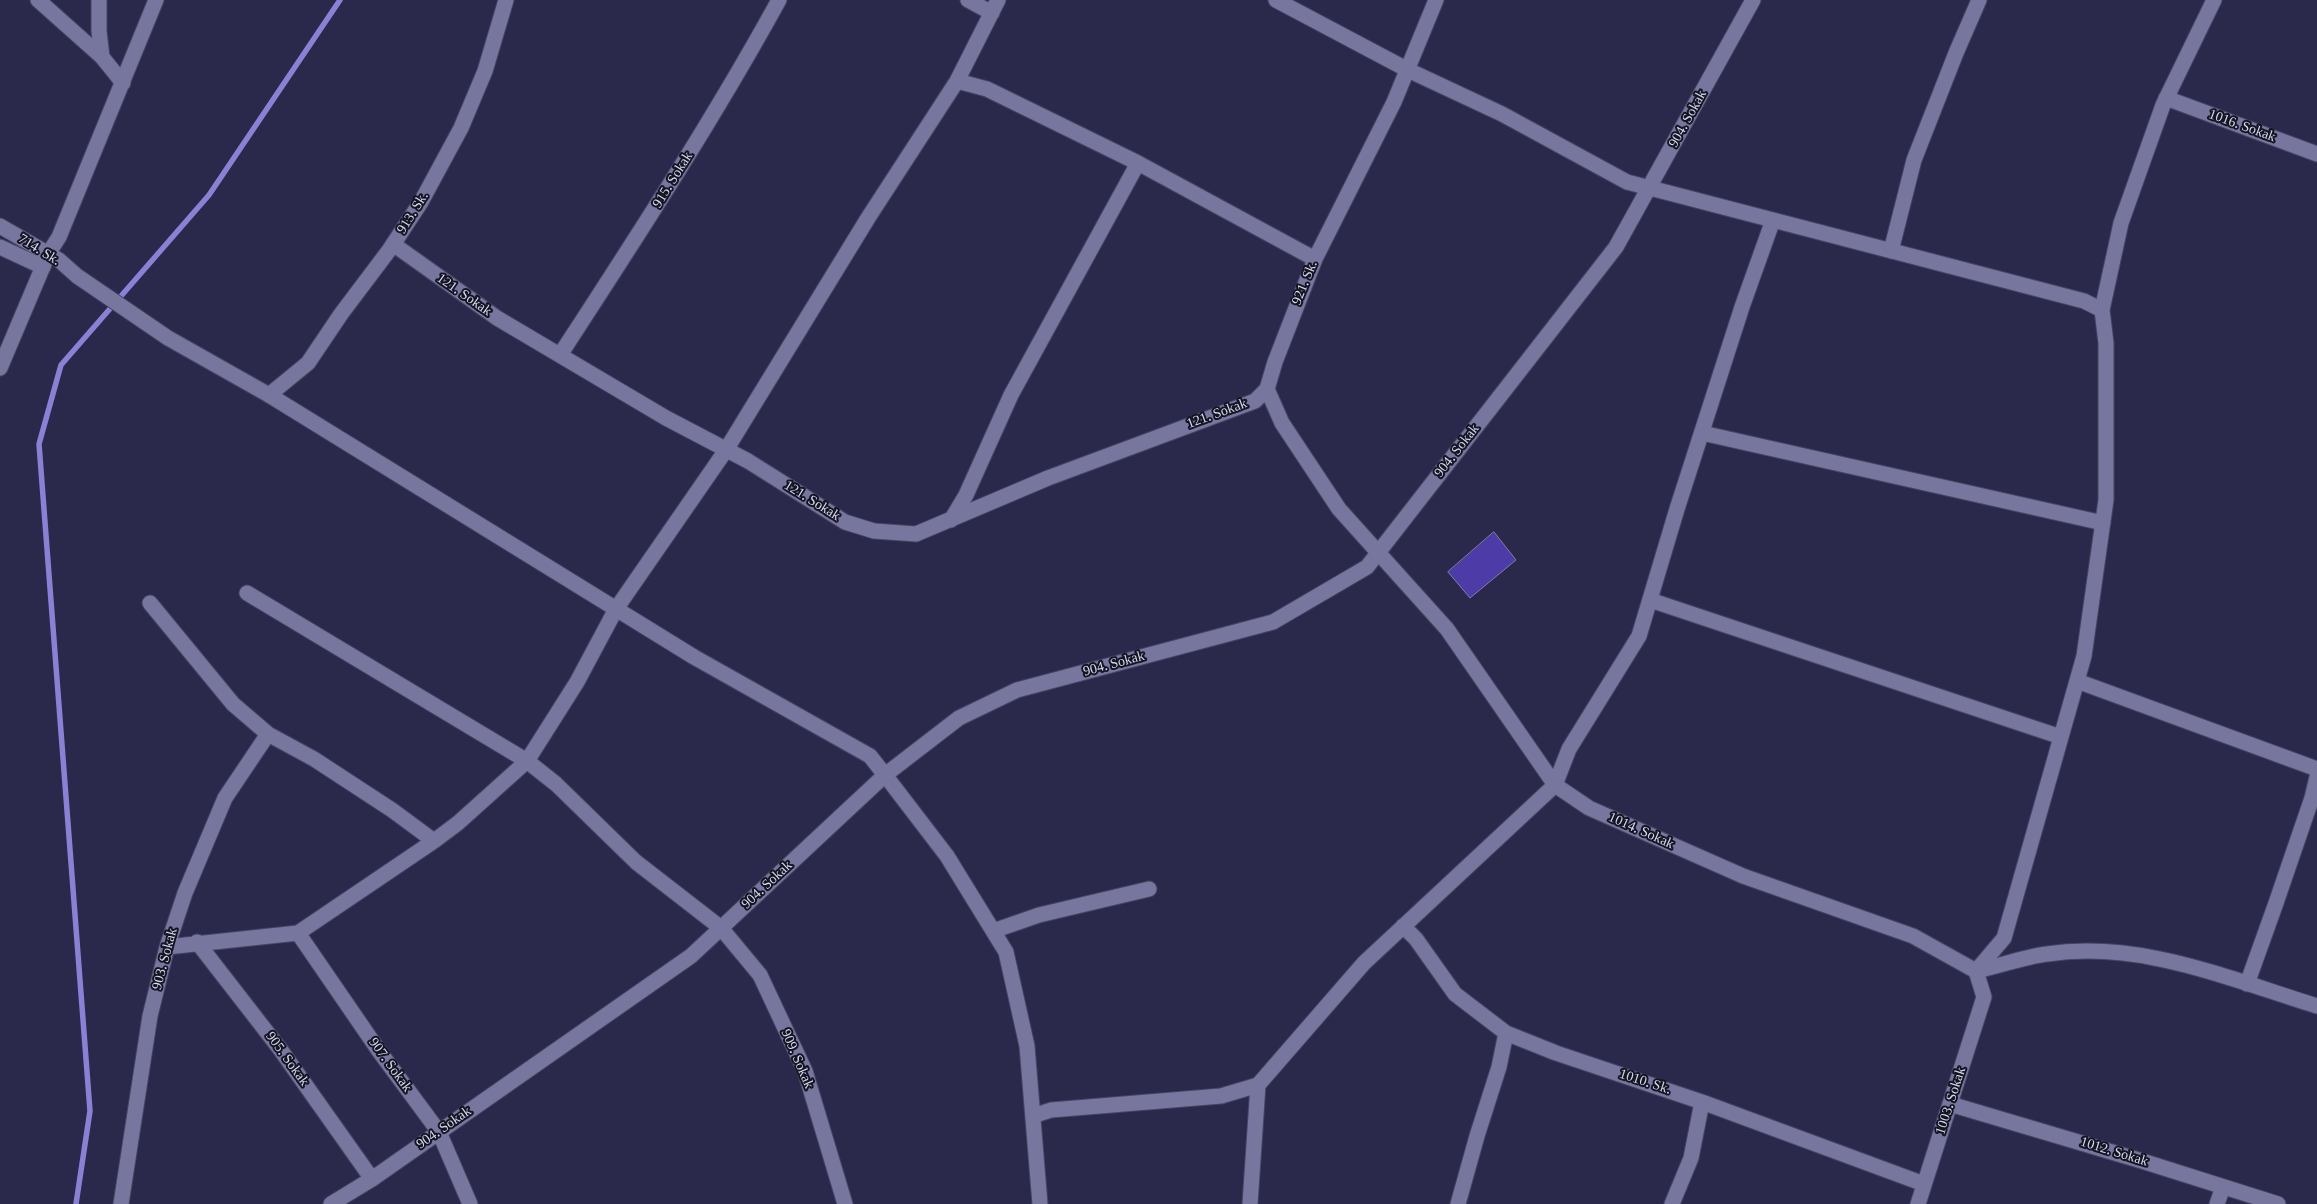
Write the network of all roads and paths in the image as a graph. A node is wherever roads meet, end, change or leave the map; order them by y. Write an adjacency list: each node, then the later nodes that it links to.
1 (38, 0): 13 (street)
2 (99, 0): 13 (street)
3 (156, 0): 16 (street)
4 (506, 0): 23 (street, 913. Sk.)
5 (779, 0): 29 (street, 915. Sokak)
6 (968, 0): 12 (street)
7 (1276, 0): 14 (street)
8 (1436, 0): 14 (street, 921. Sk.)
9 (1753, 0): 20 (street, 904. Sokak)
10 (1980, 0): 25 (street)
11 (2214, 0): 17 (street)
12 (995, 6): 15 (street)
13 (102, 58): 16 (street)
14 (1408, 70): 20 (street); 26 (street, 921. Sk.)
15 (957, 82): 19 (street); 34 (street)
16 (123, 83): 27 (street)
17 (2166, 98): 18 (street, 1016. Sokak); 28 (street)
18 (2317, 154)
19 (1138, 163): 26 (street); 35 (street)
20 (1650, 188): 21 (street); 37 (street, 904. Sokak)
21 (1773, 220): 25 (street); 33 (street)
22 (0, 226): 27 (street, 714. Sk.)
23 (393, 244): 29 (street, 121. Sokak); 32 (street, 913. Sk.)
24 (0, 247): 27 (street)
25 (1891, 251): 28 (street)
26 (1315, 258): 31 (street, 921. Sk.)
27 (46, 260): 30 (street); 32 (street, 714. Sk.)
28 (2102, 310): 36 (street)
29 (560, 355): 34 (street, 121. Sokak)
30 (0, 368)
31 (1267, 389): 35 (street, 121. Sokak); 37 (street)
32 (268, 395): 41 (street, 714. Sk.)
33 (1702, 433): 36 (street); 39 (street)
34 (726, 450): 35 (street, 121. Sokak); 41 (street)
35 (951, 520)
36 (2103, 524): 42 (street)
37 (1379, 552): 47 (street, 904. Sokak); 49 (street, 1014. Sokak)
38 (247, 593): 45 (street, 909. Sokak)
39 (1650, 600): 44 (street); 49 (street)
40 (150, 603): 43 (street)
41 (616, 609): 45 (street); 47 (street, 714. Sk.)
42 (2077, 681): 44 (street); 46 (street)
43 (268, 734): 50 (street); 57 (street, 903. Sokak)
44 (2061, 737): 58 (street)
45 (527, 762): 50 (street); 53 (street, 909. Sokak)
46 (2317, 769)
47 (885, 775): 53 (street, 904. Sokak); 54 (street, 714. Sk.)
48 (2317, 777): 59 (street)
49 (1555, 785): 52 (street); 58 (street, 1014. Sokak)
50 (434, 841): 55 (street)
51 (1149, 889): 54 (street)
52 (1403, 926): 61 (street, 1010. Sk.); 62 (street)
53 (721, 928): 66 (street, 904. Sokak); 73 (street, 909. Sokak)
54 (993, 932): 65 (street, 714. Sk.)
55 (298, 933): 56 (street); 66 (street, 907. Sokak)
56 (197, 942): 57 (street); 67 (street, 905. Sokak)
57 (168, 947): 70 (street, 903. Sokak)
58 (1976, 970): 59 (street); 64 (street, 1003. Sokak)
59 (2246, 984): 60 (street)
60 (2317, 1006)
61 (1506, 1033): 63 (street, 1010. Sk.); 76 (street)
62 (1258, 1085): 65 (street); 75 (street)
63 (1702, 1102): 68 (street, 1010. Sk.); 77 (street)
64 (1950, 1104): 68 (street, 1003. Sokak); 69 (street, 1012. Sokak)
65 (1033, 1116): 74 (street, 714. Sk.)
66 (439, 1132): 67 (street, 904. Sokak); 72 (street, 907. Sokak)
67 (372, 1179): 71 (street, 904. Sokak)
68 (1924, 1184): 78 (street, 1003. Sokak)
69 (2223, 1187): 79 (street); 80 (street, 1012. Sokak)
70 (121, 1204)
71 (331, 1204)
72 (470, 1204)
73 (845, 1204)
74 (1040, 1204)
75 (1250, 1204)
76 (1458, 1204)
77 (1672, 1204)
78 (1918, 1204)
79 (2217, 1204)
80 (2278, 1204)

